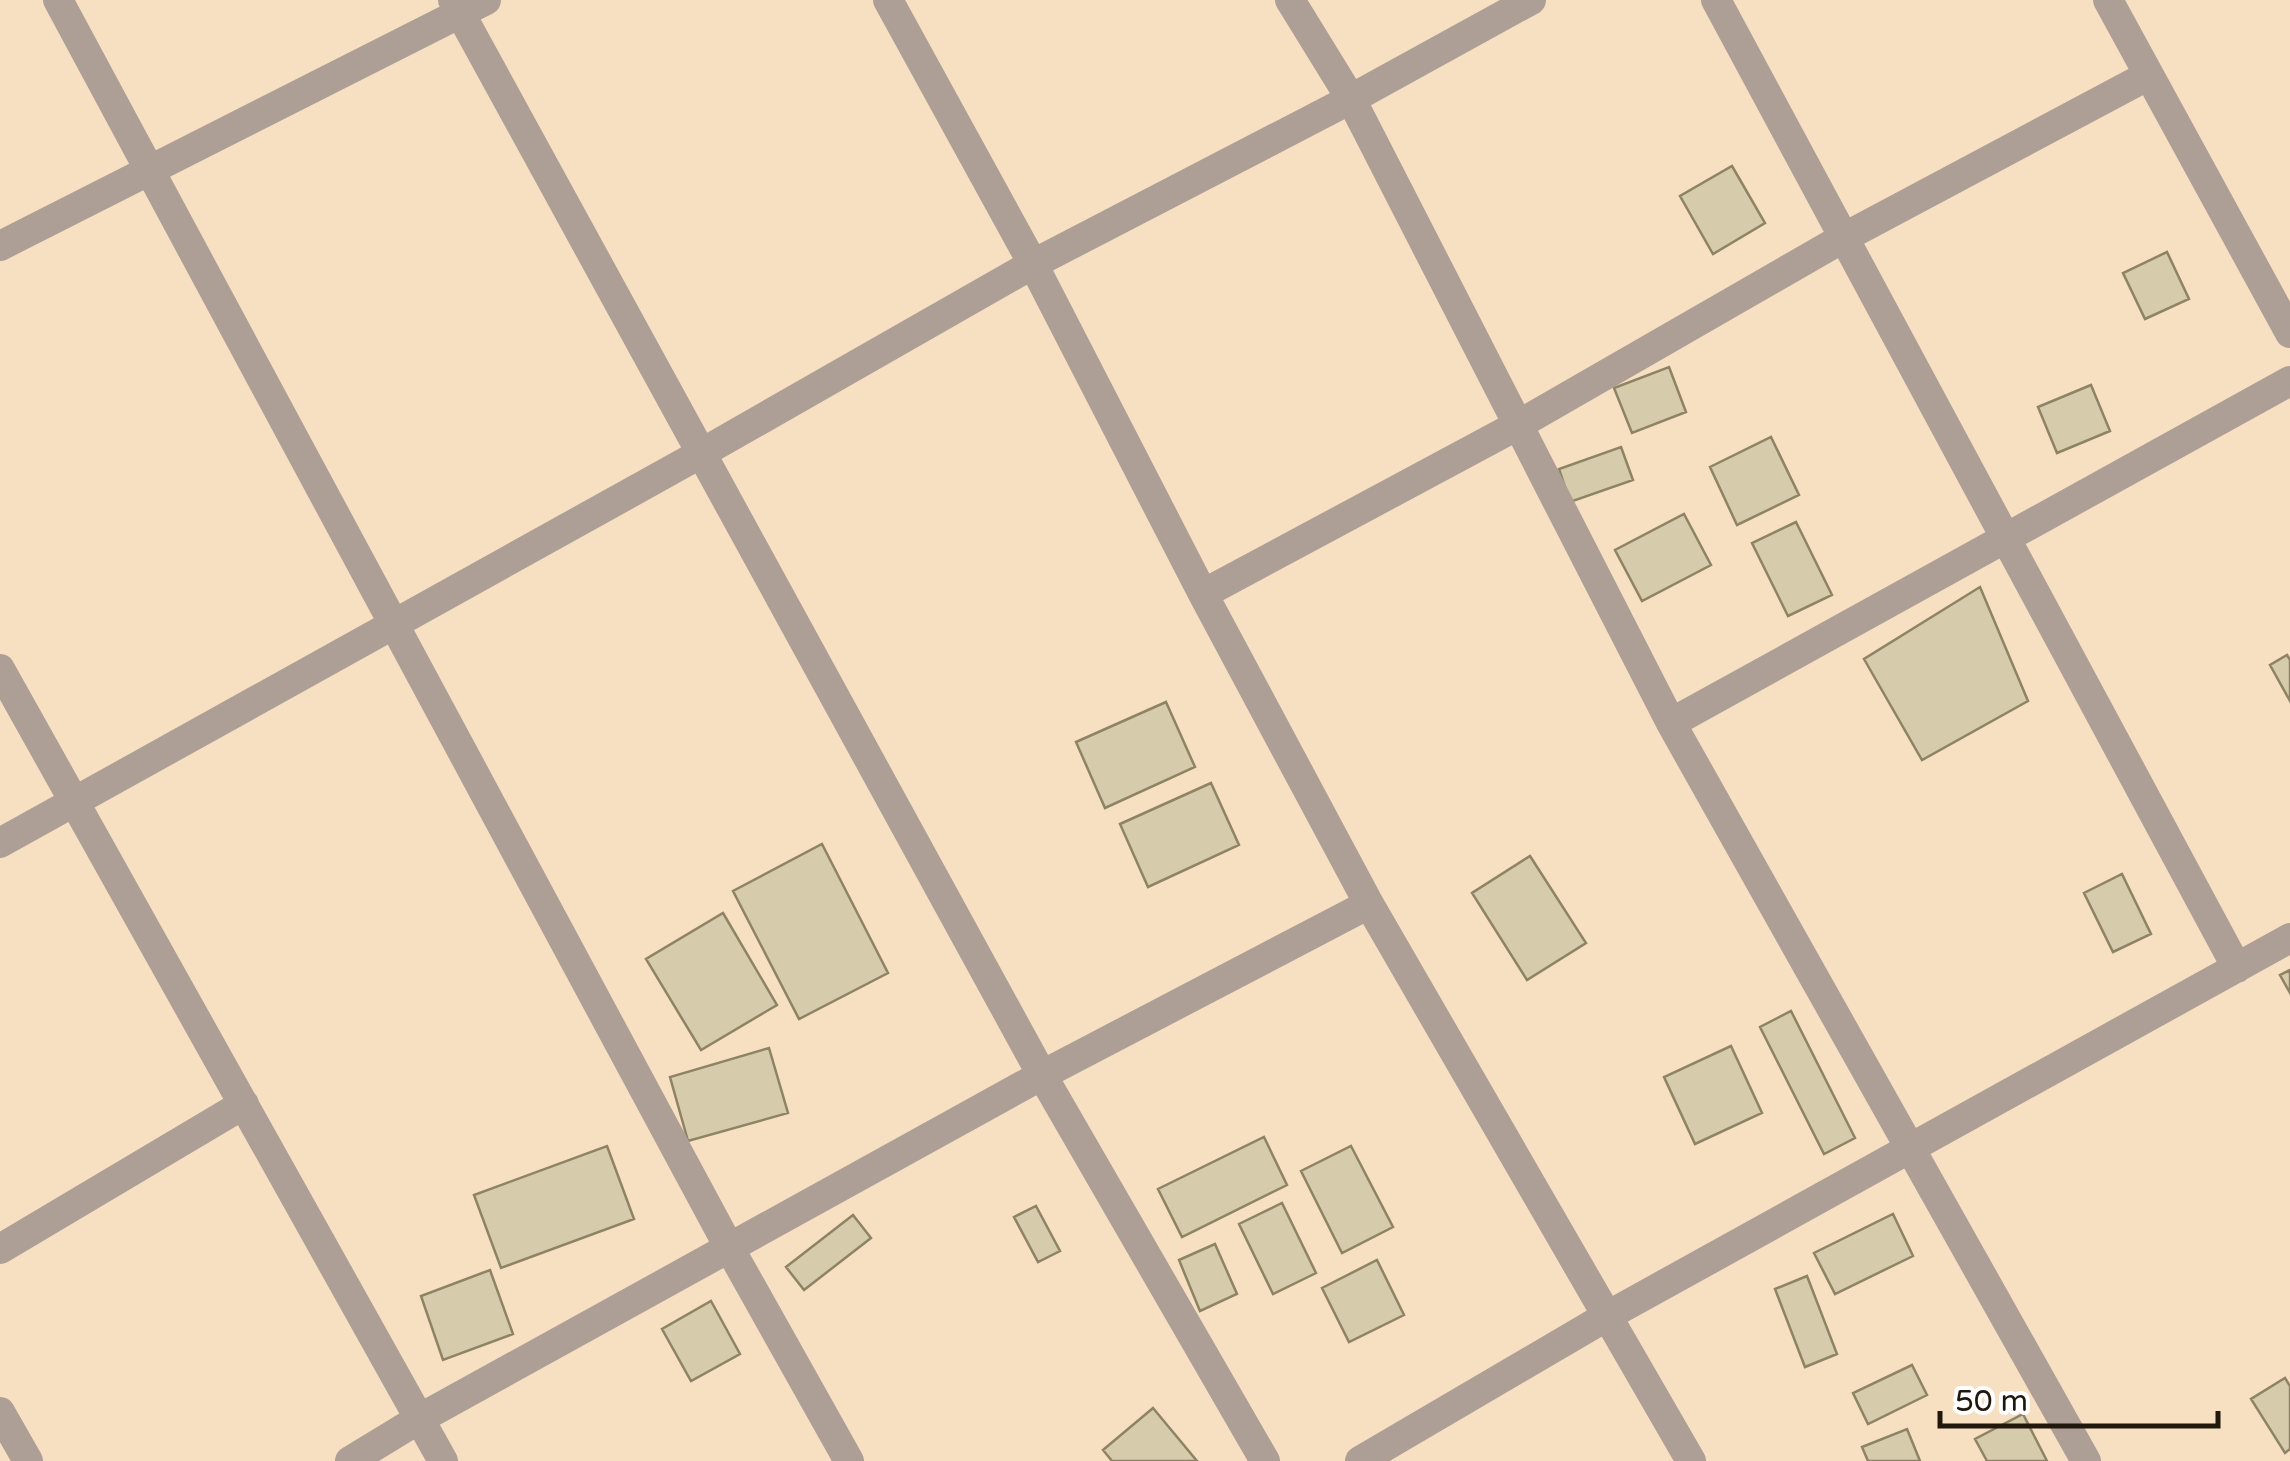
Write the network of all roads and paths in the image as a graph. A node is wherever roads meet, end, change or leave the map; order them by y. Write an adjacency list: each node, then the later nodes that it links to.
1 (58, 0): 10 (street)
2 (888, 0): 13 (street)
3 (1290, 0): 9 (street)
4 (1531, 0): 9 (street)
5 (1716, 0): 11 (street)
6 (2108, 0): 8 (street)
7 (466, 5): 10 (street); 17 (street)
8 (2149, 75): 11 (street); 14 (street)
9 (1351, 99): 13 (street); 16 (street)
10 (148, 172): 12 (street); 20 (street)
11 (1843, 238): 16 (street); 18 (street)
12 (0, 246)
13 (1032, 264): 17 (street); 19 (street)
14 (2290, 333)
15 (2290, 381): 18 (street)
16 (1518, 425): 19 (street); 22 (street)
17 (700, 454): 20 (street); 28 (street)
18 (2003, 538): 22 (street); 27 (street)
19 (1203, 594): 25 (street)
20 (392, 625): 23 (street); 32 (street)
21 (0, 669): 23 (street)
22 (1671, 723): 30 (street)
23 (76, 801): 24 (street); 29 (street)
24 (0, 843)
25 (1370, 904): 28 (street); 33 (street)
26 (2290, 938): 27 (street)
27 (2237, 968): 30 (street)
28 (1042, 1074): 32 (street); 40 (street)
29 (244, 1104): 31 (street); 35 (street)
30 (1907, 1148): 33 (street); 43 (street)
31 (0, 1248)
32 (730, 1249): 35 (street); 39 (street)
33 (1610, 1315): 41 (street); 42 (street)
34 (0, 1412): 36 (street)
35 (419, 1419): 37 (street); 38 (street)
36 (28, 1461)
37 (350, 1461)
38 (443, 1461)
39 (849, 1461)
40 (1265, 1461)
41 (1360, 1461)
42 (1691, 1461)
43 (2086, 1461)

